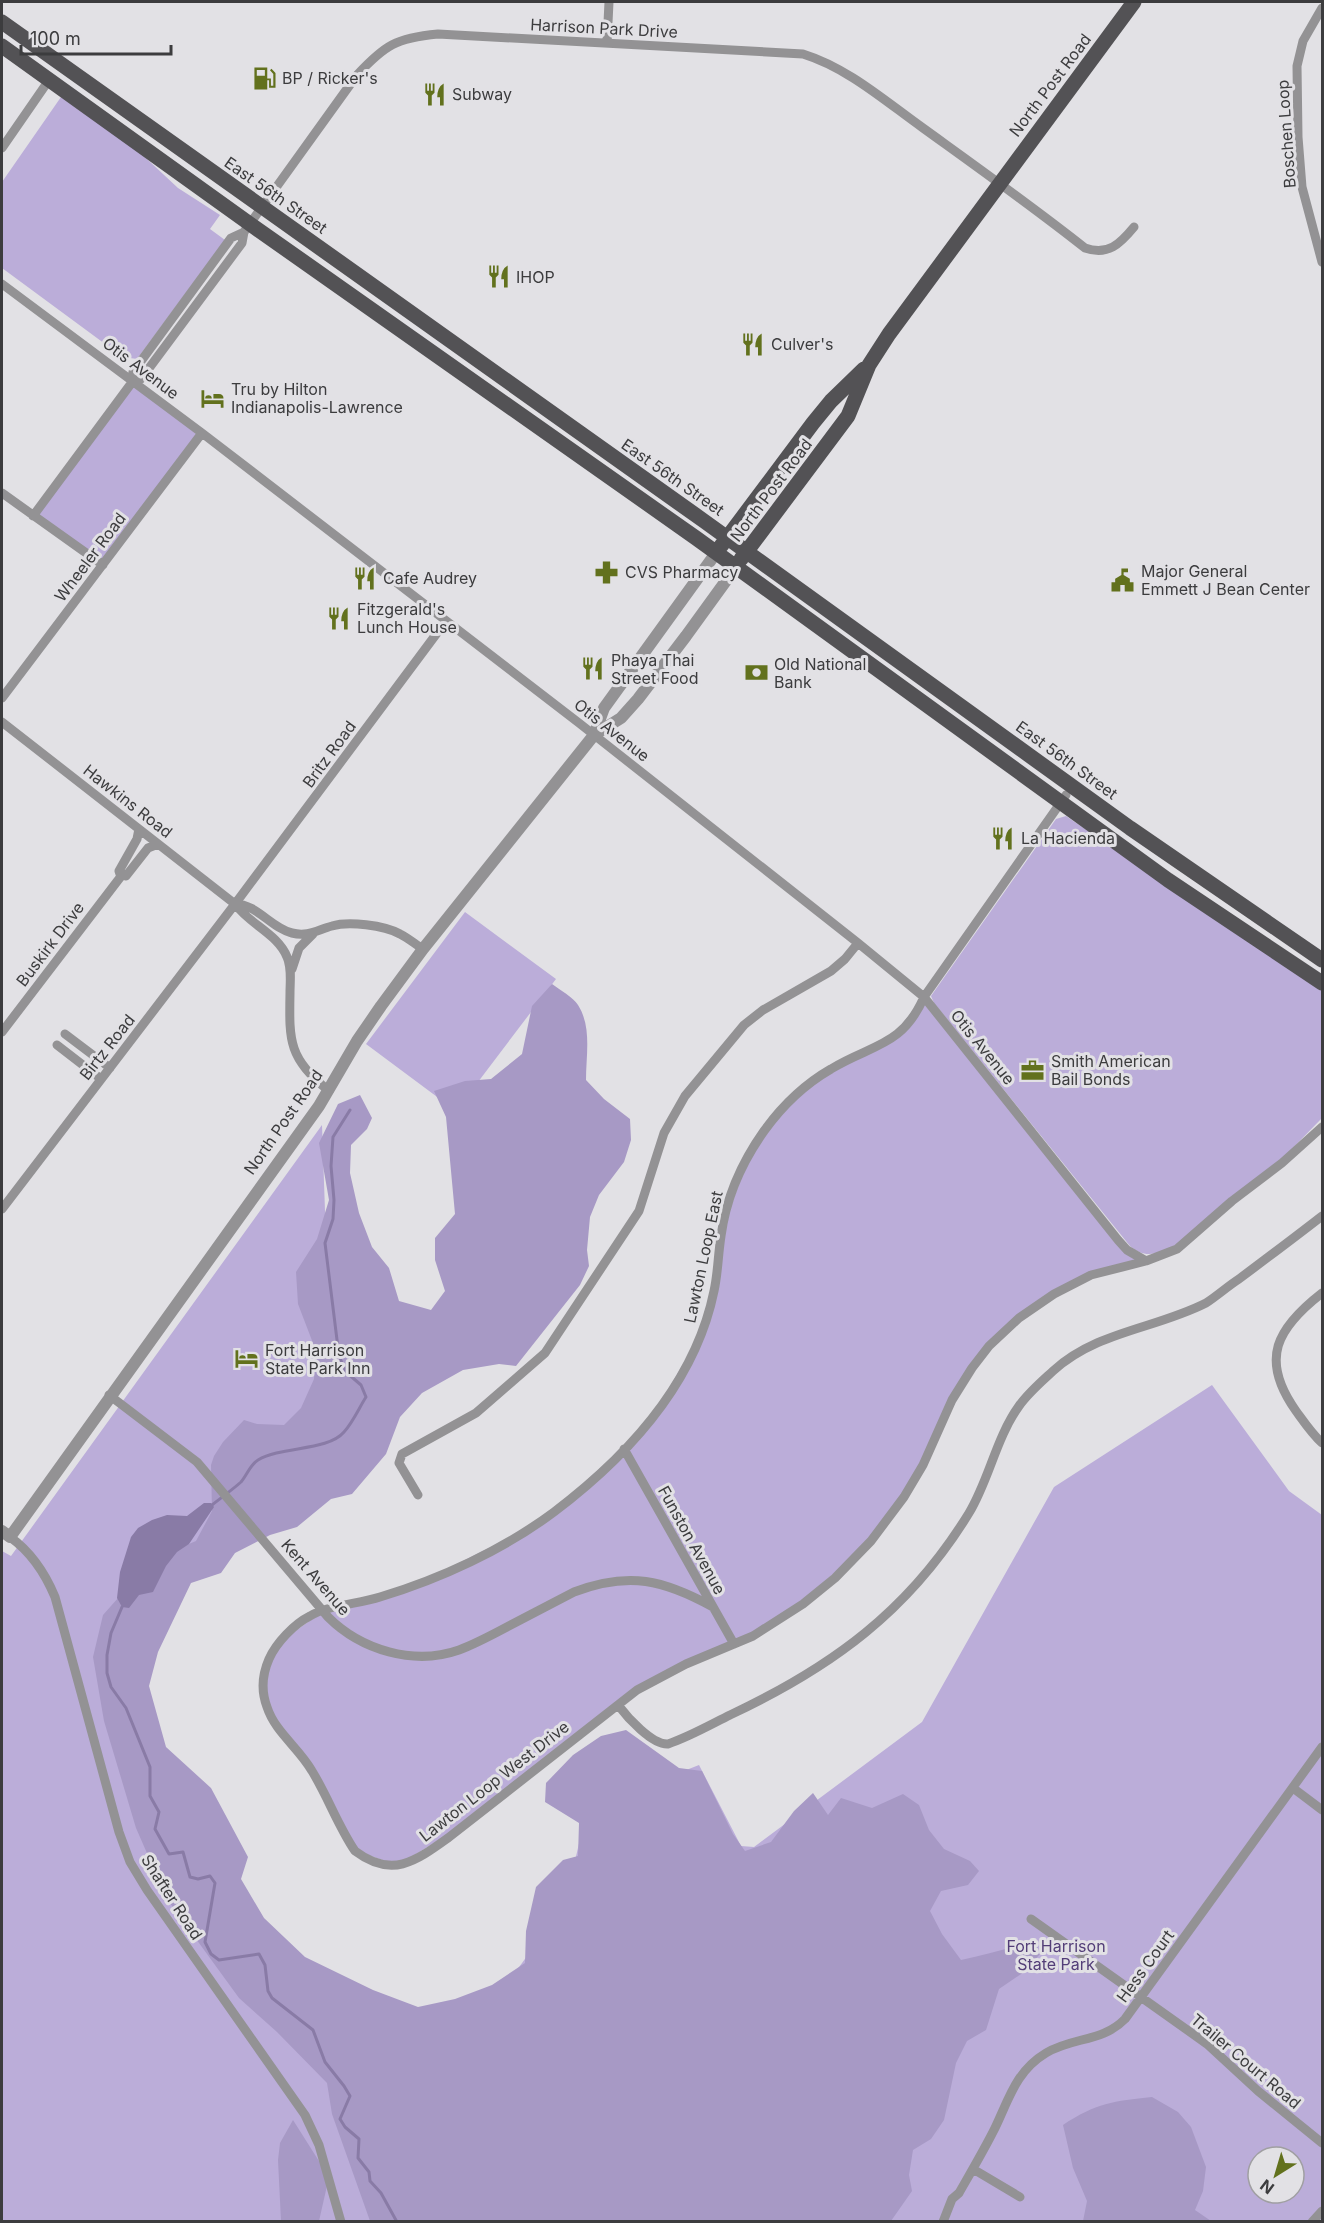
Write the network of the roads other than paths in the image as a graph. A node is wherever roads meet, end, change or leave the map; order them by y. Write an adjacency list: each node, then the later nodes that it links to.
1 (609, 2): 5 (street)
2 (1134, 2): 10 (main road, North Post Road)
3 (1323, 8): 13 (street, Boschen Loop)
4 (2, 22): 8 (main road, East 56th Street)
5 (607, 43): 10 (street, Harrison Park Drive); 11 (street, Harrison Park Drive)
6 (2, 46): 7 (main road, East 56th Street)
7 (49, 80): 8 (main road); 9 (street); 11 (main road, East 56th Street)
8 (156, 133): 11 (main road, East 56th Street)
9 (2, 148)
10 (999, 183): 12 (street, Harrison Park Drive); 16 (main road, North Post Road)
11 (253, 220): 15 (main road, East 56th Street); 17 (main road, East 56th Street); 18 (street, Harrison Park Drive)
12 (1134, 227)
13 (1323, 262)
14 (2, 284): 18 (street, Otis Avenue)
15 (426, 347): 17 (main road); 19 (main road, East 56th Street)
16 (869, 365): 24 (main road, North Post Road); 25 (main road, North Post Road)
17 (500, 376): 20 (main road, East 56th Street)
18 (133, 381): 21 (street, Otis Avenue); 23 (street, Harrison Park Drive)
19 (522, 415): 20 (main road); 26 (main road, East 56th Street)
20 (578, 432): 24 (main road, East 56th Street)
21 (202, 433): 27 (street, Wheeler Road); 29 (street, Otis Avenue)
22 (2, 493): 23 (street)
23 (33, 516): 27 (street)
24 (727, 538): 25 (main road, East 56th Street); 26 (main road, North Post Road)
25 (746, 552): 28 (main road, North Post Road); 41 (main road, East 56th Street)
26 (716, 553): 28 (main road, East 56th Street); 32 (street, North Post Road)
27 (103, 565): 30 (street, Wheeler Road)
28 (736, 567): 32 (street, North Post Road); 33 (main road, East 56th Street)
29 (446, 621): 32 (street, Otis Avenue); 37 (street, Britz Road)
30 (2, 699)
31 (2, 722): 34 (street, Hawkins Road)
32 (594, 735): 39 (street, Otis Avenue); 40 (street, North Post Road)
33 (1063, 799): 43 (main road, East 56th Street); 44 (street, Lawton Loop East)
34 (139, 829): 35 (street, Hawkins Road); 36 (street, Buskirk Drive)
35 (158, 844): 36 (street, Buskirk Drive); 37 (street, Hawkins Road)
36 (122, 875): 45 (street, Buskirk Drive)
37 (235, 904): 38 (street, Hawkins Road); 42 (street, Hawkins Road); 48 (street, Birtz Road)
38 (313, 934): 40 (street, Hawkins Road); 42 (street)
39 (858, 943): 44 (street, Otis Avenue); 59 (street)
40 (423, 949): 50 (street, North Post Road)
41 (1323, 960)
42 (290, 973): 50 (street, Hawkins Road)
43 (1323, 983)
44 (924, 998): 54 (street, Otis Avenue); 58 (street, Lawton Loop East)
45 (2, 1032)
46 (65, 1034): 48 (street)
47 (57, 1045): 49 (street)
48 (110, 1068): 49 (street, Birtz Road)
49 (101, 1079): 52 (street, Birtz Road)
50 (329, 1091): 56 (street, North Post Road)
51 (1323, 1127): 54 (street, Lawton Loop West Drive)
52 (2, 1209)
53 (1323, 1216): 64 (street)
54 (1146, 1261): 63 (street, Lawton Loop West Drive)
55 (1323, 1293): 57 (street)
56 (109, 1395): 60 (street, North Post Road); 62 (street, Kent Avenue)
57 (1323, 1443)
58 (624, 1449): 61 (street, Funston Avenue); 62 (street, Lawton Loop East)
59 (418, 1495)
60 (6, 1534): 74 (street, Shafter Road)
61 (713, 1607): 62 (street, Kent Avenue); 63 (street, Funston Avenue)
62 (323, 1611): 64 (street, Lawton Loop West Drive)
63 (734, 1644): 64 (street, Lawton Loop West Drive)
64 (618, 1705)
65 (1323, 1748): 66 (street, Hess Court)
66 (1293, 1788): 67 (street); 69 (street, Hess Court)
67 (1323, 1810)
68 (1031, 1919): 69 (street, Trailer Court Road)
69 (1140, 1998): 70 (street, Trailer Court Road); 71 (street, Hess Court)
70 (1323, 2143)
71 (973, 2169): 72 (street); 75 (street, Hess Court)
72 (1020, 2198)
73 (1323, 2211): 76 (street)
74 (341, 2222)
75 (943, 2222)
76 (1312, 2222)

